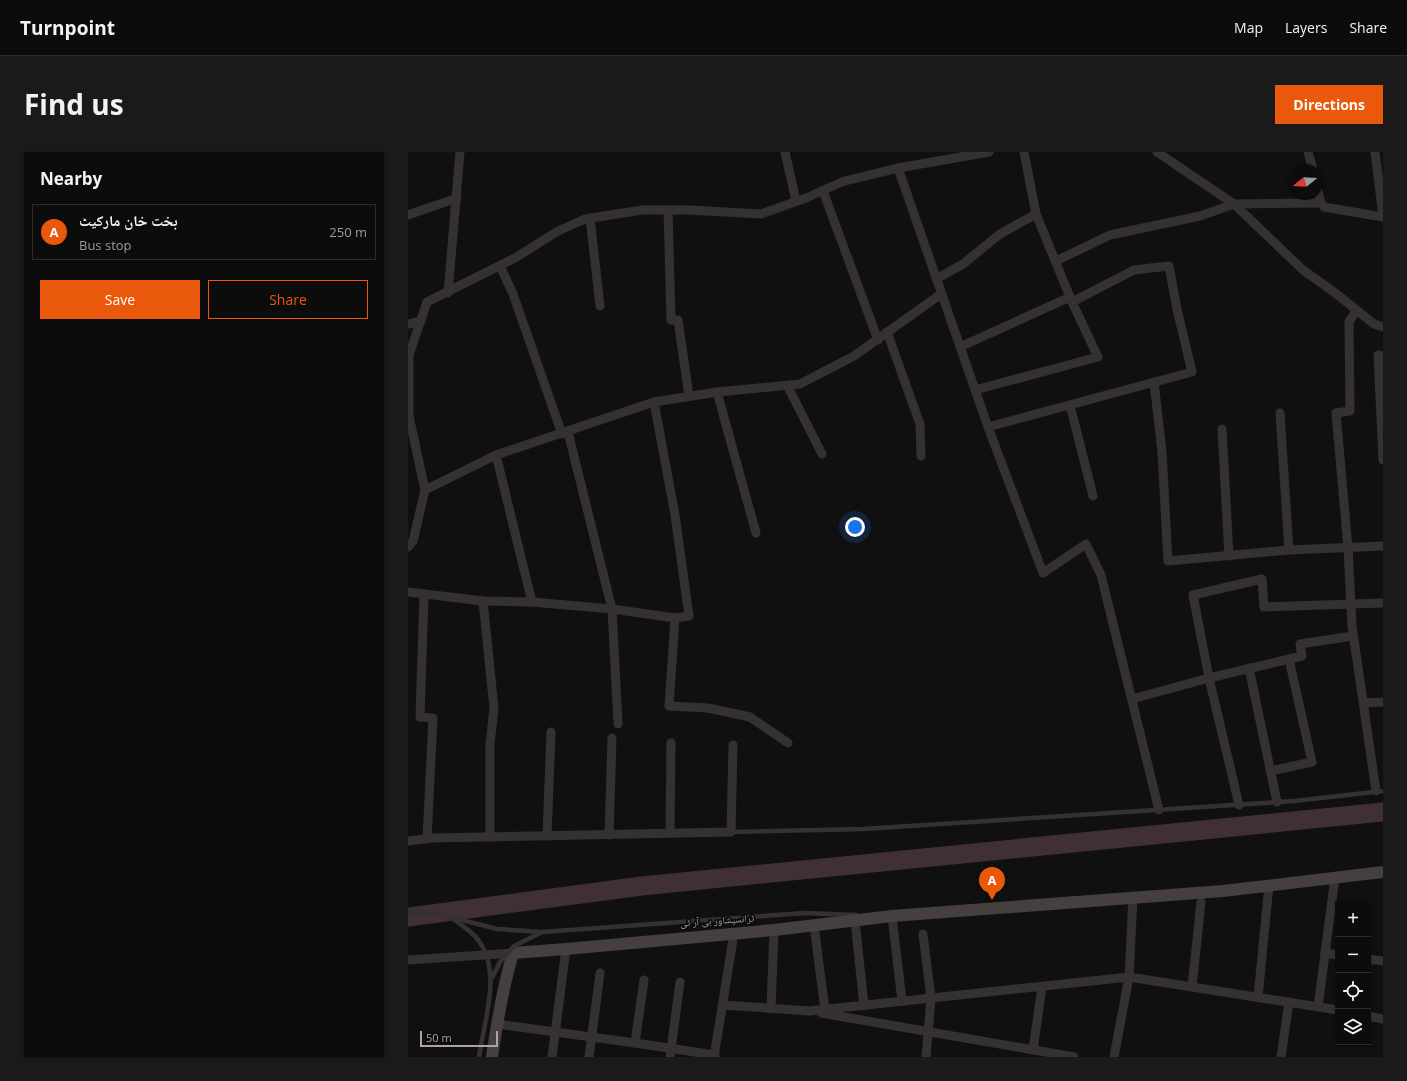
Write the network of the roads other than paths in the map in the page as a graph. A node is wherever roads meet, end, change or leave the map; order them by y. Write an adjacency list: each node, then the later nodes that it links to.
1 (460, 152): 11 (street)
2 (786, 152): 12 (street)
3 (989, 152): 9 (street)
4 (1024, 152): 16 (street)
5 (1157, 152): 14 (street)
6 (1308, 152): 8 (street)
7 (1375, 152): 18 (street)
8 (1311, 164)
9 (898, 168): 10 (street); 22 (street)
10 (822, 190): 12 (street); 32 (street)
11 (456, 198): 17 (street); 23 (street)
12 (796, 201): 15 (street)
13 (1320, 202): 14 (street); 18 (street)
14 (1234, 204): 20 (street); 27 (street)
15 (668, 210): 19 (street); 39 (street)
16 (1036, 214): 20 (street); 22 (street)
17 (408, 215)
18 (1383, 217)
19 (590, 218): 21 (street); 26 (street)
20 (1056, 261): 25 (street)
21 (500, 266): 23 (street); 45 (street)
22 (936, 279): 24 (street)
23 (448, 293): 28 (street)
24 (941, 294): 31 (street); 33 (street)
25 (1071, 299): 33 (street); 35 (street); 37 (street)
26 (600, 306)
27 (1356, 311): 30 (street); 55 (street)
28 (421, 321): 29 (street); 50 (street)
29 (408, 324)
30 (1383, 327)
31 (887, 332): 32 (street); 48 (street)
32 (878, 340): 36 (street)
33 (960, 346): 37 (street)
34 (1383, 356): 49 (street)
35 (1154, 382): 41 (street); 57 (street)
36 (786, 385): 38 (street); 46 (street)
37 (975, 390): 43 (street)
38 (717, 392): 39 (street); 52 (street)
39 (689, 396): 40 (street)
40 (654, 402): 45 (street); 65 (street)
41 (1070, 405): 43 (street); 51 (street)
42 (1280, 413): 56 (street)
43 (988, 427): 70 (street)
44 (1222, 429): 57 (street)
45 (565, 433): 47 (street); 64 (street)
46 (822, 454)
47 (496, 455): 50 (street); 61 (street)
48 (922, 456)
49 (1383, 460)
50 (425, 490): 54 (street)
51 (1093, 496)
52 (756, 532)
53 (1383, 546): 55 (street)
54 (408, 547)
55 (1348, 548): 56 (street); 63 (street)
56 (1289, 550): 57 (street)
57 (1229, 556)
58 (408, 592): 59 (street)
59 (424, 594): 60 (street); 89 (street)
60 (483, 601): 61 (street); 88 (street)
61 (532, 602): 64 (street)
62 (1383, 603): 63 (street)
63 (1350, 604): 66 (street); 69 (street)
64 (612, 609): 65 (street); 73 (street)
65 (675, 618): 77 (street)
66 (1353, 636): 67 (street); 72 (street)
67 (1289, 659): 68 (street); 79 (street)
68 (1249, 668): 69 (street); 79 (street)
69 (1209, 678): 70 (street); 82 (street)
70 (1132, 698): 83 (street)
71 (1383, 702): 72 (street)
72 (1364, 703): 80 (street)
73 (618, 724)
74 (551, 732): 87 (street)
75 (612, 738): 86 (street)
76 (671, 743): 85 (street)
77 (788, 743)
78 (733, 745): 84 (street)
79 (1270, 770): 81 (street)
80 (1380, 791): 81 (lane)
81 (1277, 802): 82 (lane)
82 (1239, 805): 83 (lane)
83 (1159, 810): 84 (lane)
84 (731, 832): 85 (street)
85 (670, 833): 86 (street)
86 (608, 835): 87 (street)
87 (548, 836): 88 (street)
88 (490, 837): 89 (street)
89 (427, 839): 90 (street)
90 (408, 841)
91 (1383, 872): 92 (street)
92 (1335, 877): 93 (street); 107 (street)
93 (1269, 885): 94 (street); 119 (street)
94 (1133, 897): 97 (street); 113 (street)
95 (1201, 902): 118 (street)
96 (408, 912): 98 (lane, ٹرانسپشاور بی آر ٹی)
97 (892, 916): 99 (street); 102 (lane, ٹرانسپشاور بی آر ٹی); 121 (street)
98 (454, 919): 102 (lane, ٹرانسپشاور بی آر ٹی, bridge); 114 (lane, ٹرانسپشاور بی آر ٹی, bridge)
99 (854, 920): 100 (street); 124 (street)
100 (814, 925): 101 (street); 127 (street)
101 (774, 930): 103 (street); 126 (street)
102 (542, 932): 114 (lane, ٹرانسپشاور بی آر ٹی, bridge)
103 (734, 934): 105 (street); 123 (street)
104 (923, 934): 120 (street)
105 (566, 949): 106 (street); 134 (street)
106 (513, 952): 110 (street); 132 (street)
107 (1325, 953): 108 (street); 125 (street)
108 (1335, 955)
109 (1371, 959): 111 (street)
110 (408, 960)
111 (1383, 961)
112 (600, 973): 135 (street)
113 (1129, 978): 117 (street); 118 (street); 146 (street)
114 (491, 979): 140 (lane, ٹرانسپشاور بی آر ٹی, bridge)
115 (644, 980): 136 (street)
116 (680, 982): 138 (street)
117 (1042, 987): 120 (street); 137 (street)
118 (1192, 987): 119 (street)
119 (1258, 997): 122 (street)
120 (931, 998): 121 (street); 133 (street)
121 (902, 1001): 124 (street)
122 (1289, 1002): 125 (street); 147 (street)
123 (722, 1005): 126 (street); 139 (street)
124 (864, 1006): 127 (street)
125 (1318, 1007): 128 (street)
126 (771, 1009): 129 (street)
127 (825, 1010): 129 (street)
128 (1335, 1010)
129 (810, 1011): 133 (street)
130 (1371, 1017): 131 (street)
131 (1383, 1019)
132 (496, 1024): 134 (street); 141 (street)
133 (928, 1032): 137 (street); 144 (street)
134 (555, 1033): 135 (street); 142 (street)
135 (592, 1037): 136 (street); 143 (street)
136 (635, 1043): 138 (street)
137 (1033, 1050): 145 (street)
138 (671, 1053): 139 (street)
139 (714, 1056)
140 (479, 1057)
141 (492, 1057)
142 (552, 1057)
143 (589, 1057)
144 (926, 1057)
145 (1074, 1057)
146 (1114, 1057)
147 (1281, 1057)

